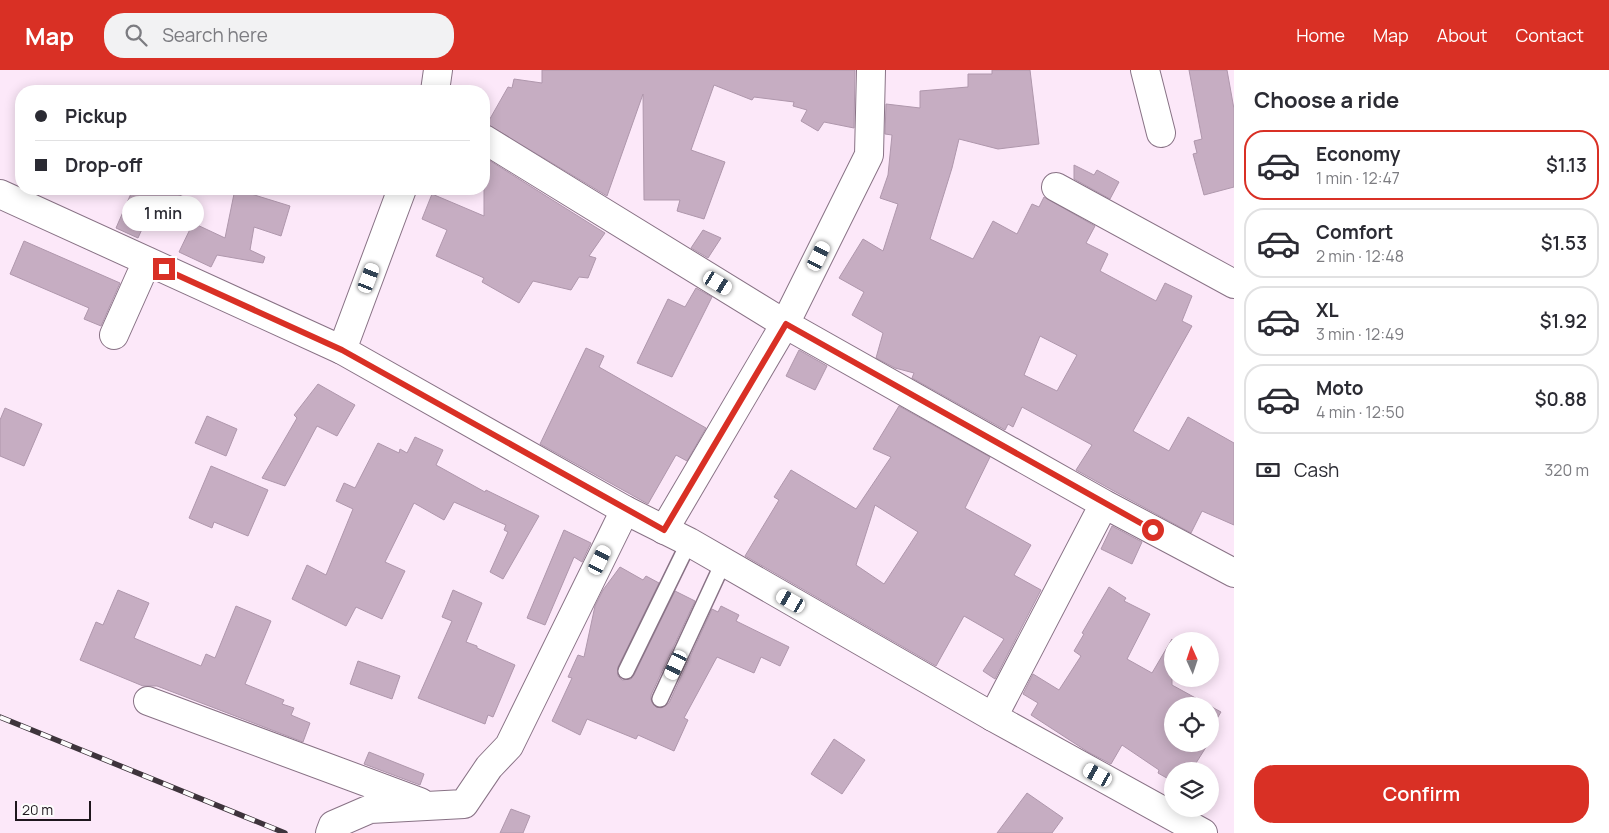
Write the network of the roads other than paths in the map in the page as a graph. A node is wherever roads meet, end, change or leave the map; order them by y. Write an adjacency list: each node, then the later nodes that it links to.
1 (438, 70): 4 (street)
2 (871, 70): 12 (street)
3 (1145, 70): 5 (street)
4 (436, 85)
5 (1161, 133)
6 (490, 143): 12 (street)
7 (1056, 187): 11 (street)
8 (0, 194): 10 (street)
9 (400, 195): 14 (street)
10 (147, 261): 13 (street); 14 (street)
11 (1234, 284)
12 (786, 324): 15 (street); 17 (street)
13 (114, 336)
14 (342, 350): 16 (street)
15 (1104, 504): 20 (street); 24 (street)
16 (625, 510): 17 (street); 25 (street)
17 (664, 530): 18 (street)
18 (689, 542): 19 (street); 21 (lane)
19 (723, 563): 22 (lane); 24 (street)
20 (1234, 573)
21 (626, 671)
22 (660, 699)
23 (148, 701): 25 (street)
24 (993, 717): 27 (street)
25 (433, 807): 26 (street)
26 (330, 833)
27 (1203, 833)

